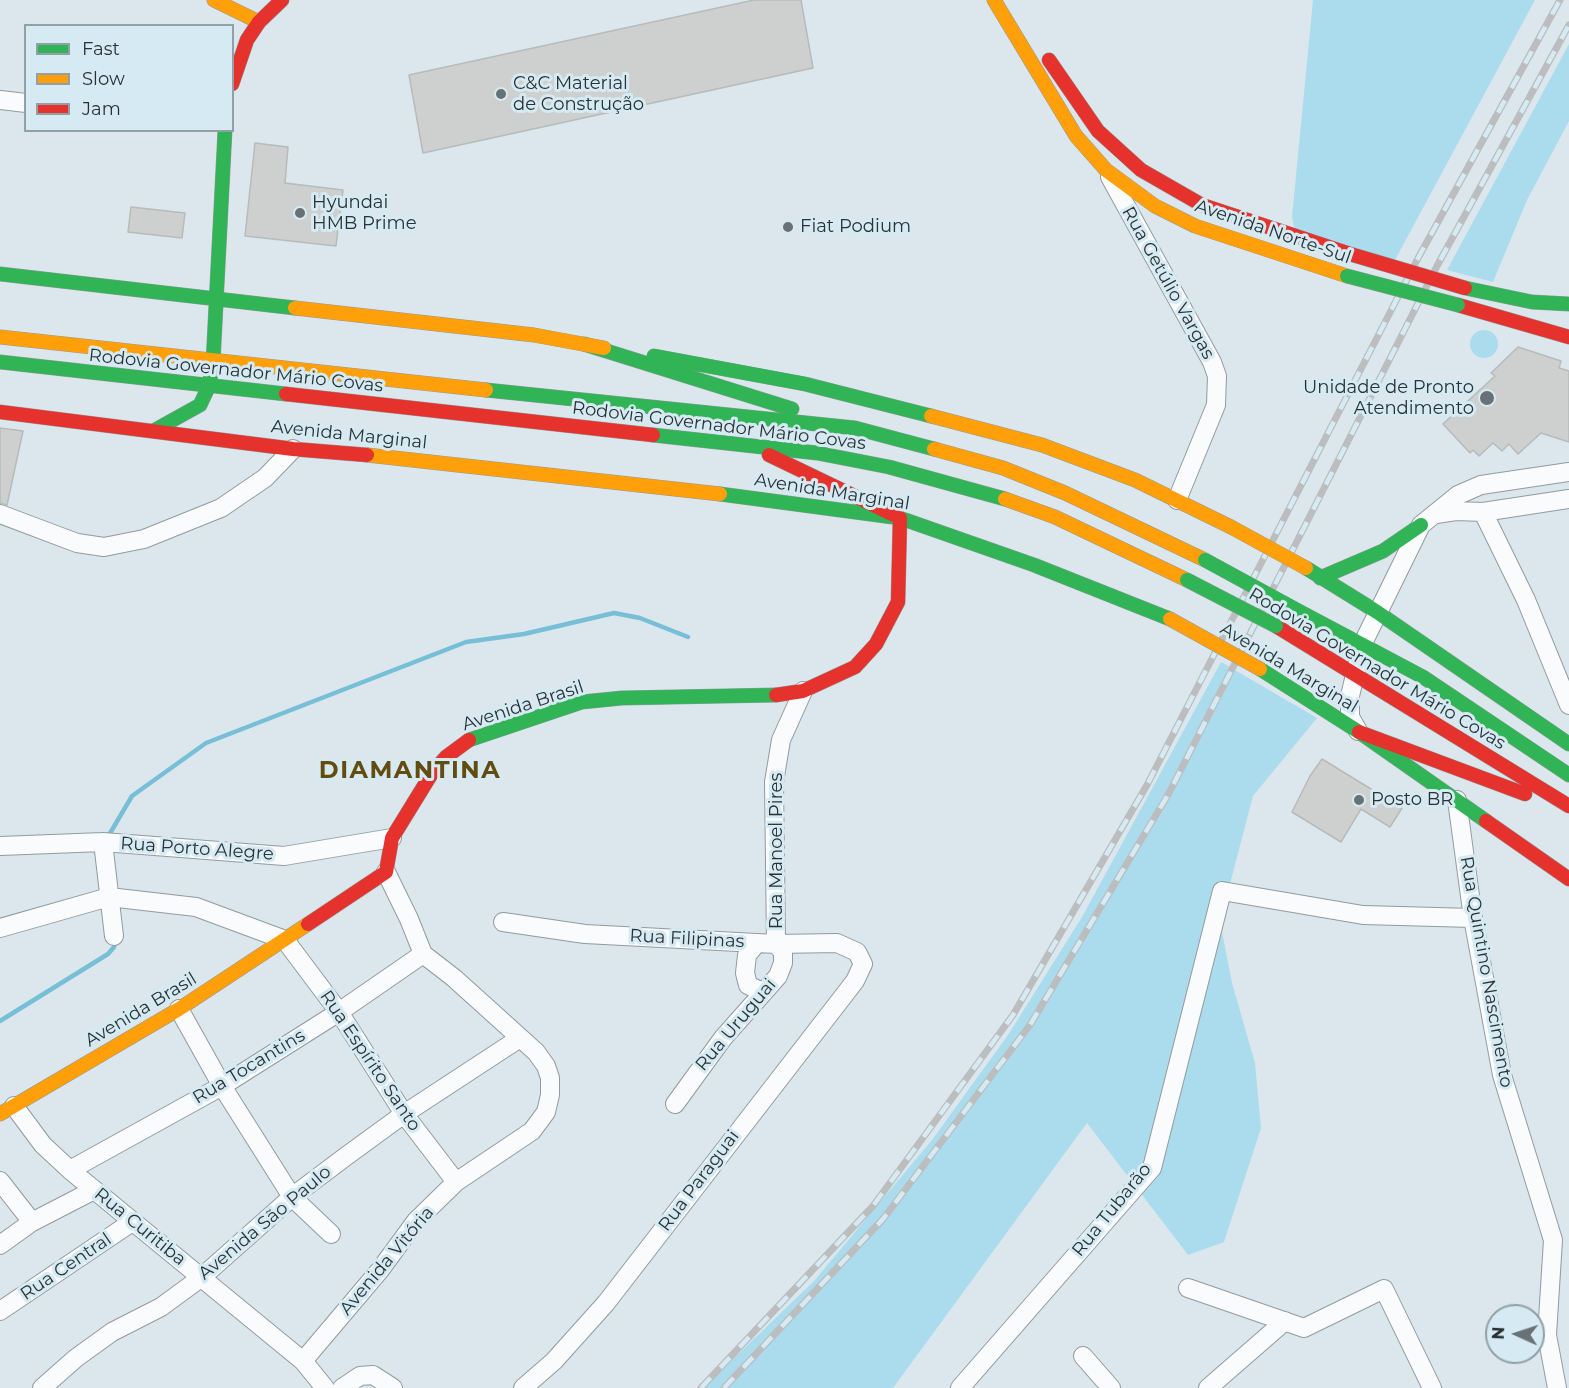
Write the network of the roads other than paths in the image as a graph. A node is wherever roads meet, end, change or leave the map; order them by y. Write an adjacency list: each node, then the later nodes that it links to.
1 (214, 0): 4 (main road)
2 (282, 0): 4 (main road)
3 (994, 0): 10 (main road, Avenida Norte-Sul)
4 (260, 22): 6 (main road)
5 (1043, 49): 13 (main road, Avenida Norte-Sul, bridge)
6 (234, 78)
7 (0, 100): 8 (street)
8 (24, 103)
9 (225, 132): 12 (main road)
10 (1106, 171): 14 (main road, Avenida Norte-Sul, bridge); 29 (street, Rua Getúlio Vargas)
11 (0, 274): 12 (main road)
12 (216, 300): 18 (main road); 20 (main road)
13 (1569, 304)
14 (1534, 326): 15 (main road); 16 (main road, Avenida Norte-Sul)
15 (1569, 326)
16 (1569, 336)
17 (0, 337): 20 (main road, Rodovia Governador Mário Covas)
18 (584, 344): 23 (main road); 29 (main road)
19 (0, 362): 21 (main road, Rodovia Governador Mário Covas)
20 (213, 363): 21 (main road); 23 (main road, Rodovia Governador Mário Covas)
21 (209, 386): 24 (main road); 25 (main road, Rodovia Governador Mário Covas)
22 (0, 412): 24 (main road, Avenida Marginal)
23 (855, 428): 36 (main road, Rodovia Governador Mário Covas, bridge)
24 (155, 430): 26 (main road, Avenida Marginal)
25 (744, 443): 32 (main road); 37 (main road, Rodovia Governador Mário Covas, bridge)
26 (293, 449): 31 (street); 32 (main road, Avenida Marginal)
27 (1569, 472): 33 (street)
28 (1569, 499): 30 (street)
29 (1177, 500): 34 (main road, bridge)
30 (1483, 512): 33 (street); 38 (street)
31 (0, 514)
32 (900, 518): 39 (main road, Avenida Brasil); 41 (main road, Avenida Marginal, bridge)
33 (1426, 520): 34 (main road); 35 (street)
34 (1320, 578): 35 (main road)
35 (1377, 612): 36 (street); 42 (main road)
36 (1362, 645): 37 (street); 43 (main road, Rodovia Governador Mário Covas)
37 (1354, 674): 41 (street); 45 (main road, Rodovia Governador Mário Covas)
38 (1565, 678): 40 (street)
39 (803, 691): 47 (main road, Avenida Brasil); 59 (street, Rua Manoel Pires)
40 (1569, 705)
41 (1359, 732): 44 (main road, Avenida Marginal); 46 (main road)
42 (1569, 744)
43 (1569, 776)
44 (1457, 800): 51 (main road, Avenida Marginal); 53 (street, Rua Quintino Nascimento)
45 (1569, 806)
46 (1569, 811)
47 (392, 838): 48 (street, Rua Porto Alegre); 50 (main road, Avenida Brasil)
48 (103, 842): 49 (street, Rua Porto Alegre); 52 (street)
49 (0, 846)
50 (386, 872): 57 (main road, Avenida Brasil); 60 (street, Avenida Vitória)
51 (1569, 879)
52 (109, 897): 55 (street); 56 (street); 57 (street)
53 (1473, 918): 90 (street, Rua Tubarão); 94 (street, Rua Quintino Nascimento)
54 (503, 922): 58 (street, Rua Filipinas)
55 (0, 928)
56 (114, 936)
57 (285, 940): 63 (main road, Avenida Brasil); 64 (street, Rua Espírito Santo)
58 (757, 943): 59 (street, Rua Filipinas); 62 (street)
59 (776, 944): 61 (street, Rua Filipinas); 62 (street, Rua Uruguai)
60 (423, 954): 64 (street, Rua Tocantins); 65 (street, Avenida Vitória)
61 (862, 964): 89 (street, Rua Paraguai)
62 (762, 992): 67 (street, Rua Uruguai)
63 (179, 1009): 66 (street); 68 (main road, Avenida Brasil)
64 (339, 1012): 66 (street, Rua Tocantins); 69 (street, Rua Espírito Santo)
65 (520, 1038): 69 (street, Avenida São Paulo); 72 (street, Avenida Vitória)
66 (222, 1086): 70 (street, Rua Tocantins); 74 (street)
67 (675, 1104)
68 (7, 1110): 70 (street, Rua Curitiba)
69 (404, 1114): 72 (street, Rua Espírito Santo); 74 (street, Avenida São Paulo)
70 (69, 1170): 73 (street, Rua Curitiba)
71 (0, 1181): 75 (street)
72 (456, 1182): 84 (street, Avenida Vitória)
73 (94, 1190): 75 (street); 76 (street, Rua Curitiba)
74 (292, 1197): 77 (street); 79 (street, Avenida São Paulo)
75 (32, 1222): 78 (street)
76 (132, 1222): 79 (street, Rua Curitiba); 81 (street, Rua Central)
77 (331, 1234)
78 (0, 1245)
79 (202, 1277): 84 (street, Rua Curitiba); 85 (street, Avenida São Paulo)
80 (1188, 1288): 82 (street)
81 (0, 1311)
82 (1285, 1321): 92 (street); 93 (street)
83 (1083, 1356): 91 (street)
84 (303, 1361): 86 (street)
85 (42, 1388)
86 (325, 1388)
87 (342, 1388): 88 (street)
88 (393, 1388)
89 (523, 1388)
90 (960, 1388)
91 (1111, 1388)
92 (1208, 1388)
93 (1432, 1388)
94 (1557, 1388)

